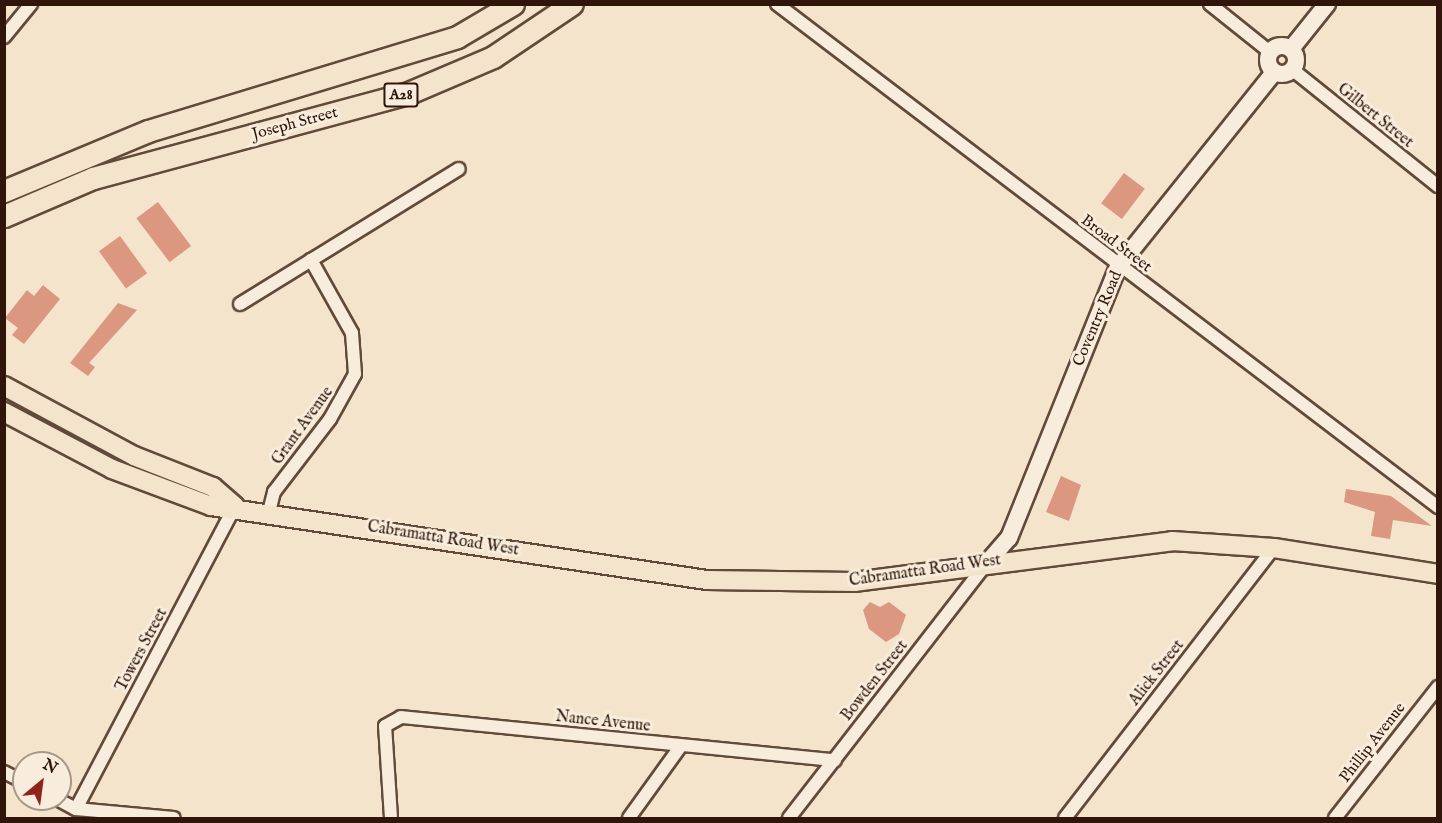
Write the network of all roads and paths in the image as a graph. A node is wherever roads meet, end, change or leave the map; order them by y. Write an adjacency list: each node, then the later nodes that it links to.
1 (31, 4): 7 (street)
2 (513, 4): 14 (highway, Joseph Street / A28)
3 (572, 4): 15 (highway, Joseph Street / A28)
4 (777, 4): 17 (street, Broad Street)
5 (1210, 4): 9 (street)
6 (1327, 4): 8 (street)
7 (4, 37)
8 (1292, 49): 9 (street); 10 (street)
9 (1270, 52): 11 (street)
10 (1293, 70): 11 (street); 13 (street, Gilbert Street)
11 (1274, 72): 17 (street, Coventry Road)
12 (459, 169): 16 (street)
13 (1437, 186)
14 (4, 191)
15 (4, 216)
16 (311, 260): 18 (street); 23 (street, Grant Avenue)
17 (1118, 267): 22 (street, Broad Street); 25 (street, Coventry Road)
18 (240, 304)
19 (4, 386): 21 (main road)
20 (4, 412): 21 (main road, Cabramatta Road West)
21 (235, 506): 23 (main road, Cabramatta Road West); 31 (street, Towers Street)
22 (1437, 507)
23 (269, 512): 25 (main road, Cabramatta Road West)
24 (1274, 548): 25 (main road, Cabramatta Road West); 26 (main road, Cabramatta Road West); 36 (street, Alick Street)
25 (987, 563): 29 (street, Bowden Street)
26 (1437, 574)
27 (1437, 687): 37 (street, Phillip Avenue)
28 (680, 747): 29 (street, Nance Avenue); 33 (street, Nance Avenue); 34 (street)
29 (835, 760): 35 (street, Bowden Street)
30 (72, 807): 31 (street)
31 (76, 809): 32 (street)
32 (174, 819)
33 (391, 819)
34 (629, 819)
35 (789, 819)
36 (1065, 819)
37 (1335, 819)

